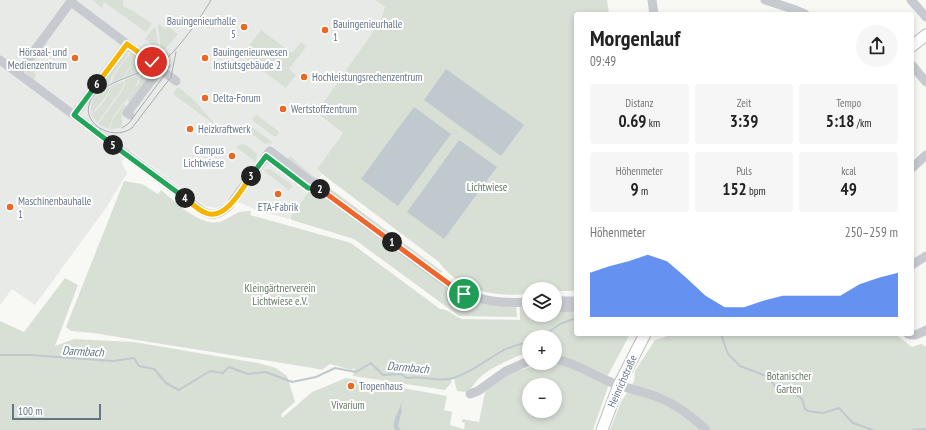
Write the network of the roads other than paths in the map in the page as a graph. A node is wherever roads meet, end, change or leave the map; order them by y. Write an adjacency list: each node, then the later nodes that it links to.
1 (652, 0): 5 (street)
2 (765, 0): 6 (street)
3 (911, 0): 7 (street)
4 (72, 1): 9 (street); 16 (street)
5 (654, 12)
6 (800, 12)
7 (926, 17)
8 (926, 35): 10 (main road)
9 (127, 44): 13 (street); 19 (street)
10 (914, 44)
11 (164, 55): 13 (street)
12 (0, 60): 16 (street)
13 (152, 62): 15 (street)
14 (914, 67): 18 (street)
15 (160, 69): 17 (street); 20 (street)
16 (18, 73): 19 (street)
17 (176, 81)
18 (926, 82)
19 (74, 115): 27 (street)
20 (130, 115)
21 (924, 160): 22 (street)
22 (914, 167)
23 (926, 256): 24 (street)
24 (914, 264)
25 (562, 301): 26 (street)
26 (574, 301)
27 (522, 303)
28 (574, 307): 29 (street)
29 (562, 308)
30 (926, 330): 31 (street)
31 (914, 334)
32 (644, 336): 35 (main road, Heinrichstraße)
33 (562, 360): 35 (street)
34 (522, 364): 36 (street)
35 (619, 385): 37 (main road, Heinrichstraße); 38 (street)
36 (470, 394)
37 (602, 430)
38 (706, 430)

